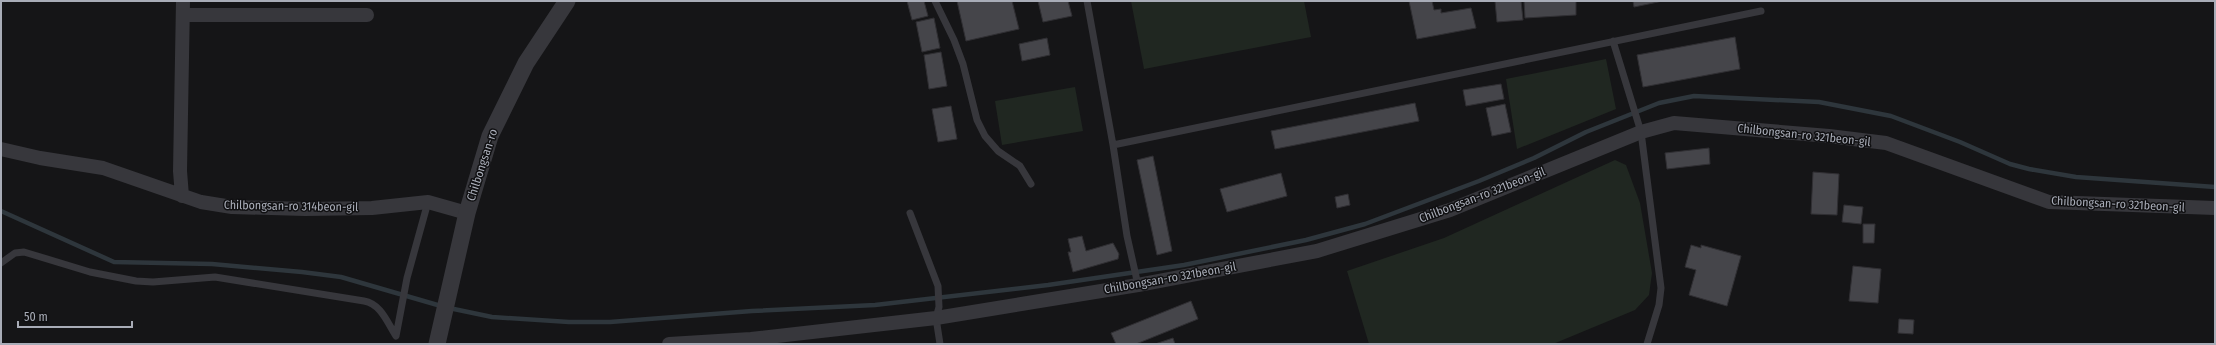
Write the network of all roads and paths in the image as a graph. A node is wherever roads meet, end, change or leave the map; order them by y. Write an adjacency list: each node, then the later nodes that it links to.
1 (183, 1): 6 (street)
2 (567, 1): 16 (street, Chilbongsan-ro)
3 (935, 1): 12 (lane)
4 (1086, 1): 10 (lane)
5 (1761, 11): 8 (lane)
6 (183, 15): 7 (street); 13 (street)
7 (367, 16)
8 (1613, 41): 9 (lane); 10 (lane)
9 (1641, 132): 15 (street, Chilbongsan-ro 321beon-gil); 19 (street, Chilbongsan-ro 321beon-gil); 24 (lane)
10 (1113, 145): 19 (lane)
11 (1, 149): 13 (street, Chilbongsan-ro 314beon-gil)
12 (1031, 184)
13 (182, 196): 14 (street, Chilbongsan-ro 314beon-gil)
14 (428, 202): 16 (street, Chilbongsan-ro 314beon-gil); 18 (lane)
15 (2215, 208)
16 (467, 213): 21 (street, Chilbongsan-ro)
17 (910, 213): 20 (lane)
18 (1, 263)
19 (1138, 285): 20 (street, Chilbongsan-ro 321beon-gil)
20 (937, 312): 22 (street, Chilbongsan-ro 321beon-gil); 23 (lane)
21 (438, 337)
22 (669, 344)
23 (940, 344)
24 (1647, 344)

